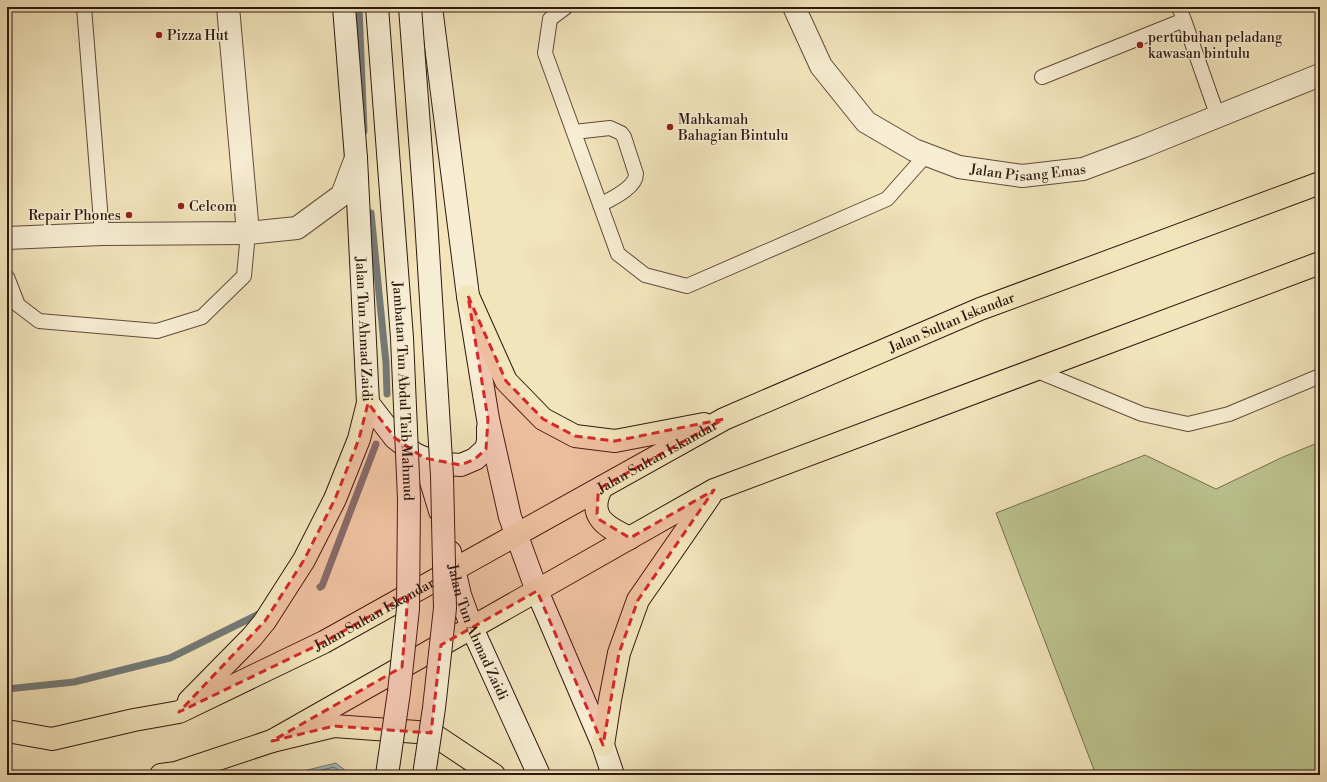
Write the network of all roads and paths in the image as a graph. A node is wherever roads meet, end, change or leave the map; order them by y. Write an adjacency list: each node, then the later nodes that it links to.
1 (66, 7): 10 (path)
2 (84, 7): 21 (lane)
3 (228, 7): 20 (main road)
4 (344, 7): 17 (main road, Jalan Tun Ahmad Zaidi)
5 (377, 7): 44 (main road, Jambatan Tun Abdul Taib Mahmud, bridge)
6 (410, 7): 45 (main road, bridge)
7 (431, 7): 25 (main road)
8 (566, 7): 15 (lane)
9 (794, 7): 16 (main road, Jalan Pisang Emas)
10 (7, 8)
11 (1182, 14): 13 (lane); 14 (lane)
12 (1320, 75): 14 (main road, Jalan Pisang Emas)
13 (1042, 77)
14 (1218, 117): 16 (main road, Jalan Pisang Emas)
15 (574, 132): 19 (lane); 19 (lane)
16 (926, 155): 19 (lane)
17 (356, 158): 20 (main road); 28 (main road, Jalan Tun Ahmad Zaidi)
18 (1320, 183): 30 (main road, Jalan Sultan Iskandar)
19 (600, 205)
20 (248, 233): 21 (main road); 24 (lane)
21 (102, 234): 22 (main road)
22 (7, 238)
23 (1320, 263): 26 (main road)
24 (7, 277)
25 (468, 296): 29 (main road); 30 (main road)
26 (1035, 370): 27 (lane); 33 (main road)
27 (1320, 376)
28 (368, 403): 31 (main road, Jalan Tun Ahmad Zaidi); 39 (main road)
29 (488, 419): 31 (main road); 34 (main road)
30 (724, 419): 32 (main road, Jalan Sultan Iskandar)
31 (424, 458): 36 (main road, Jalan Tun Ahmad Zaidi)
32 (602, 487): 34 (main road, Jalan Sultan Iskandar); 35 (main road)
33 (714, 490): 35 (main road); 42 (main road)
34 (517, 534): 36 (main road, Jalan Sultan Iskandar); 37 (main road)
35 (630, 538): 37 (main road)
36 (454, 570): 38 (main road, Jalan Tun Ahmad Zaidi); 39 (main road, Jalan Sultan Iskandar)
37 (536, 591): 38 (main road); 42 (main road)
38 (472, 628): 41 (main road); 47 (main road, Jalan Tun Ahmad Zaidi)
39 (179, 712): 40 (main road, Jalan Sultan Iskandar)
40 (7, 731)
41 (272, 741): 43 (main road); 46 (main road)
42 (603, 745): 48 (main road)
43 (161, 775)
44 (387, 775)
45 (424, 775)
46 (494, 775)
47 (539, 775)
48 (613, 775)

